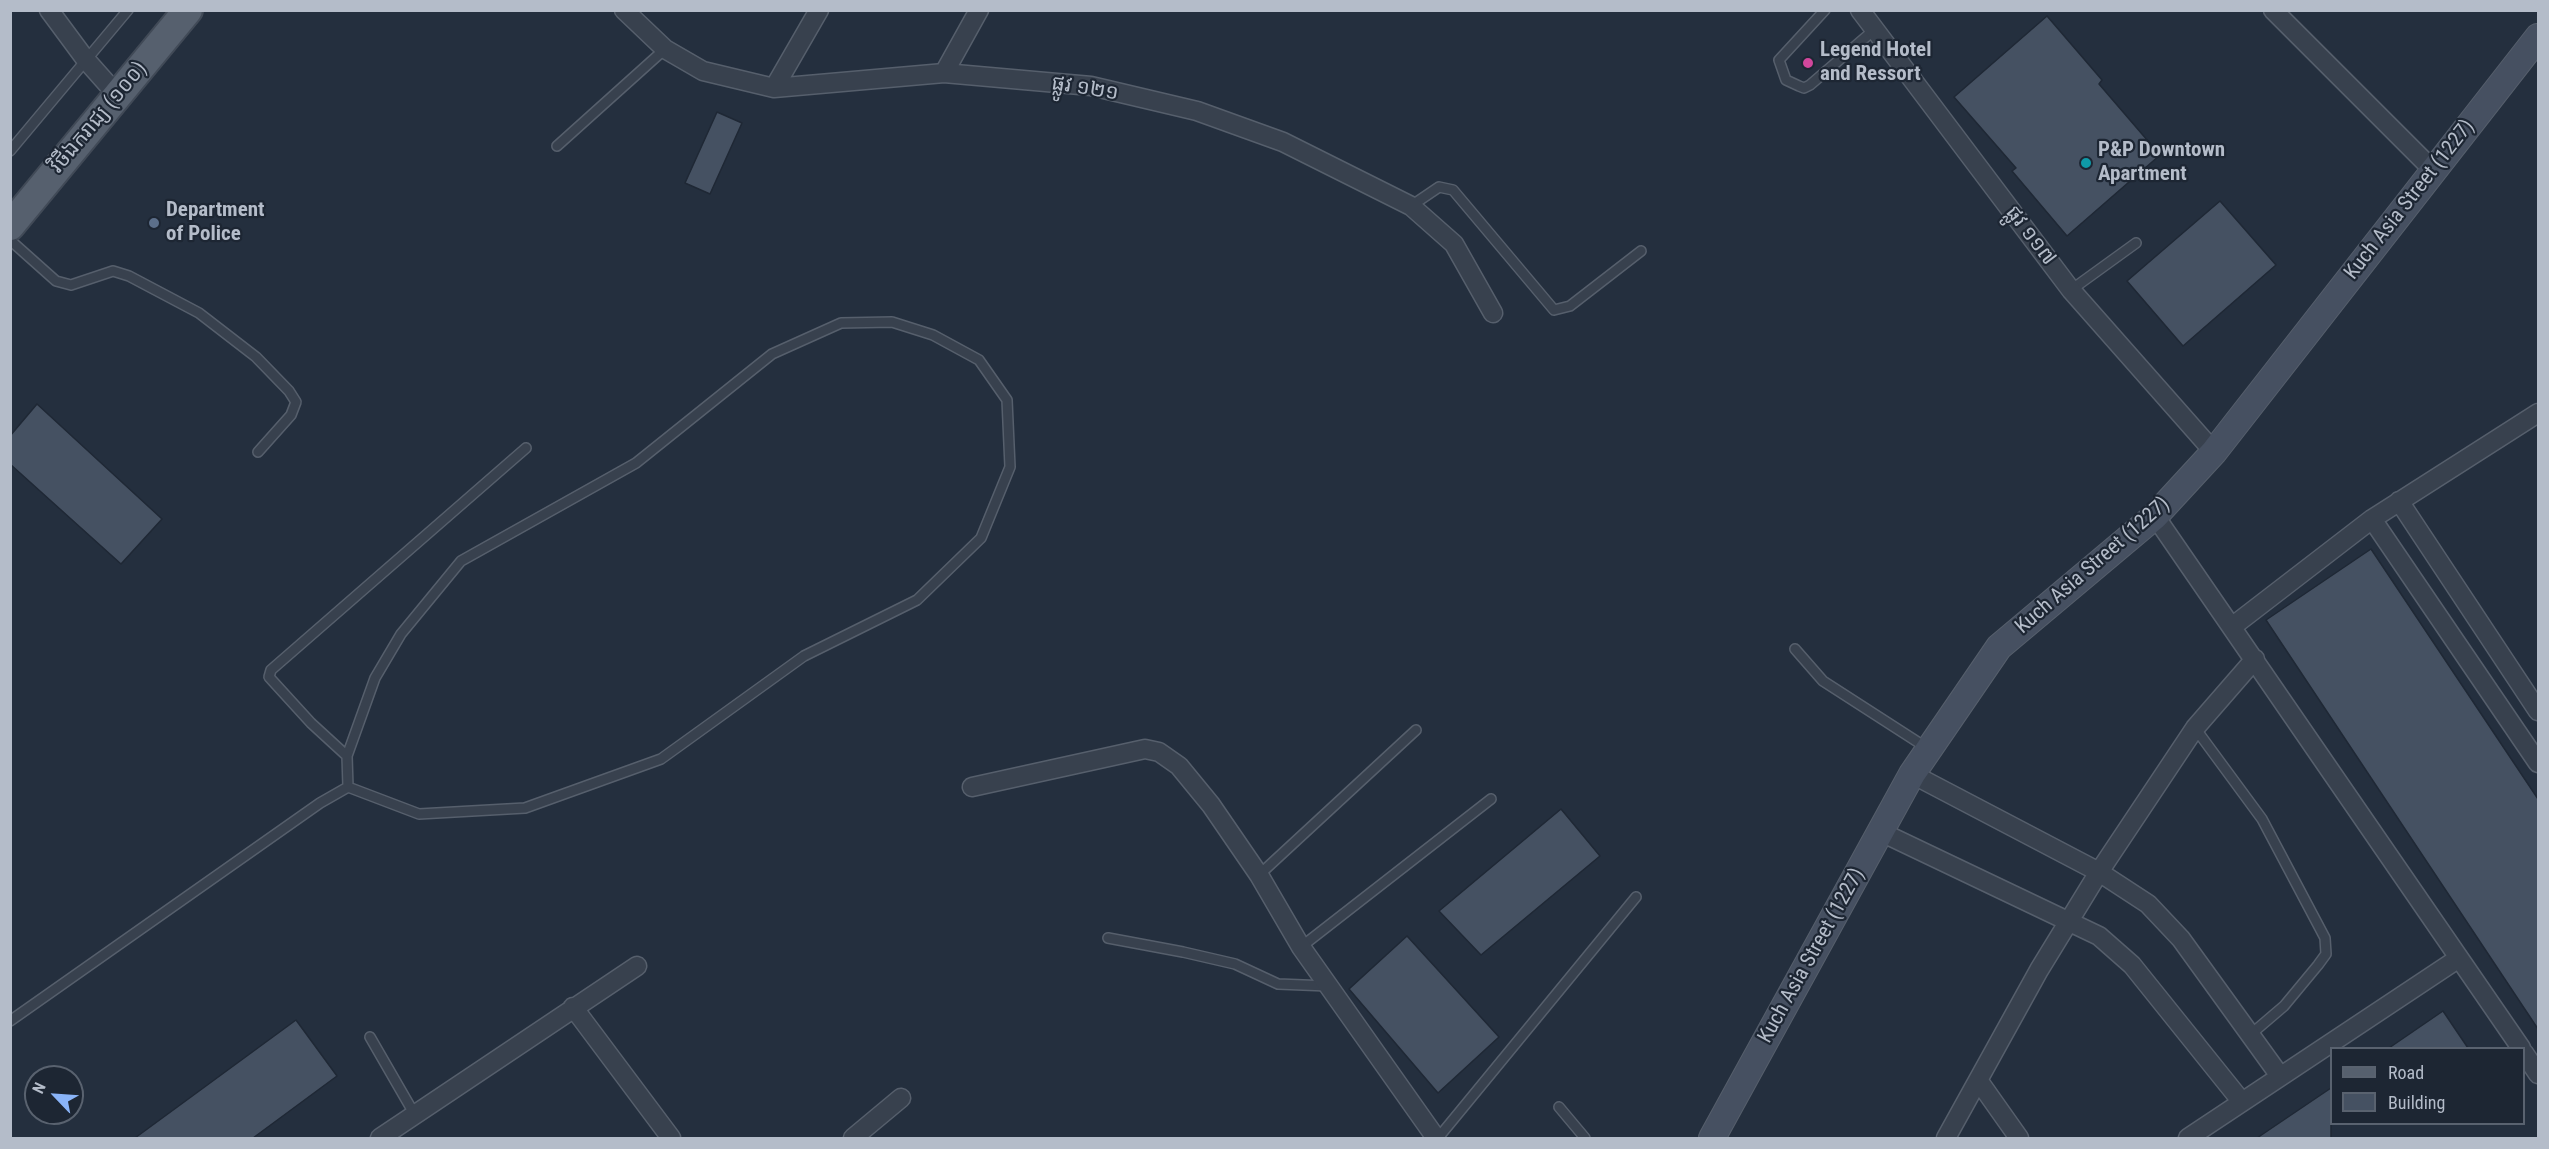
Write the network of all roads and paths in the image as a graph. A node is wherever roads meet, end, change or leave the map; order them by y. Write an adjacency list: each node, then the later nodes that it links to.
1 (49, 10): 13 (street)
2 (128, 10): 13 (lane)
3 (188, 10): 16 (main road, វិថីឯករាជ្យ (១០០))
4 (624, 10): 12 (street, ផ្លូវ ១២១)
5 (819, 10): 15 (street)
6 (979, 10): 14 (street)
7 (1825, 10): 10 (lane)
8 (1860, 10): 10 (street, ផ្លូវ ១១៧)
9 (2273, 10): 19 (street)
10 (1874, 30): 25 (street, ផ្លូវ ១១៧)
11 (2538, 37): 19 (street, Kuch Asia Street (1227))
12 (665, 49): 15 (street, ផ្លូវ ១២១); 17 (lane)
13 (86, 60): 16 (street); 18 (lane)
14 (944, 73): 15 (street, ផ្លូវ ១២១); 20 (street, ផ្លូវ ១២១)
15 (774, 88)
16 (118, 96): 21 (main road, វិថីឯករាជ្យ (១០០))
17 (557, 146)
18 (10, 151)
19 (2433, 170): 30 (street, Kuch Asia Street (1227))
20 (1411, 206): 24 (lane); 26 (street, ផ្លូវ ១២១)
21 (10, 225)
22 (10, 240): 29 (lane)
23 (2136, 243): 25 (lane)
24 (1641, 251)
25 (2071, 290): 30 (street, ផ្លូវ ១១៧)
26 (1493, 312)
27 (2538, 412): 31 (street)
28 (526, 448): 41 (lane)
29 (258, 452)
30 (2214, 452): 32 (street, Kuch Asia Street (1227))
31 (2399, 501): 33 (street); 37 (street)
32 (2156, 516): 34 (street); 40 (street, Kuch Asia Street (1227))
33 (2372, 519): 34 (street); 42 (street)
34 (2233, 626): 36 (street)
35 (1795, 649): 40 (lane)
36 (2255, 659): 38 (street); 54 (street)
37 (2538, 711)
38 (2195, 728): 48 (street); 59 (lane)
39 (1416, 730): 49 (lane)
40 (1927, 748): 43 (street, Kuch Asia Street (1227))
41 (347, 756): 44 (lane); 44 (lane)
42 (2538, 764)
43 (1912, 774): 47 (street, Kuch Asia Street (1227)); 48 (street)
44 (348, 787): 58 (lane)
45 (972, 787): 49 (street)
46 (1491, 799): 53 (lane)
47 (1881, 832): 51 (street); 75 (street, Kuch Asia Street (1227))
48 (2099, 872): 51 (street); 59 (street)
49 (1259, 875): 53 (street)
50 (1636, 897): 73 (lane)
51 (2067, 922): 65 (street); 67 (street)
52 (1108, 938): 56 (lane)
53 (1301, 946): 56 (street)
54 (2458, 958): 61 (street); 64 (street)
55 (637, 966): 57 (street)
56 (1328, 986): 73 (street)
57 (573, 1007): 69 (street); 71 (street)
58 (10, 1021)
59 (2250, 1035): 64 (street)
60 (370, 1037): 69 (lane)
61 (2520, 1047)
62 (2525, 1056): 63 (street)
63 (2538, 1074)
64 (2280, 1076): 67 (street)
65 (1978, 1080): 76 (street); 77 (street)
66 (901, 1098): 72 (street)
67 (2242, 1102): 78 (street)
68 (1558, 1107): 74 (lane)
69 (416, 1114): 70 (street)
70 (380, 1138)
71 (671, 1138)
72 (853, 1138)
73 (1437, 1138)
74 (1585, 1138)
75 (1712, 1138)
76 (1946, 1138)
77 (2019, 1138)
78 (2188, 1138)

